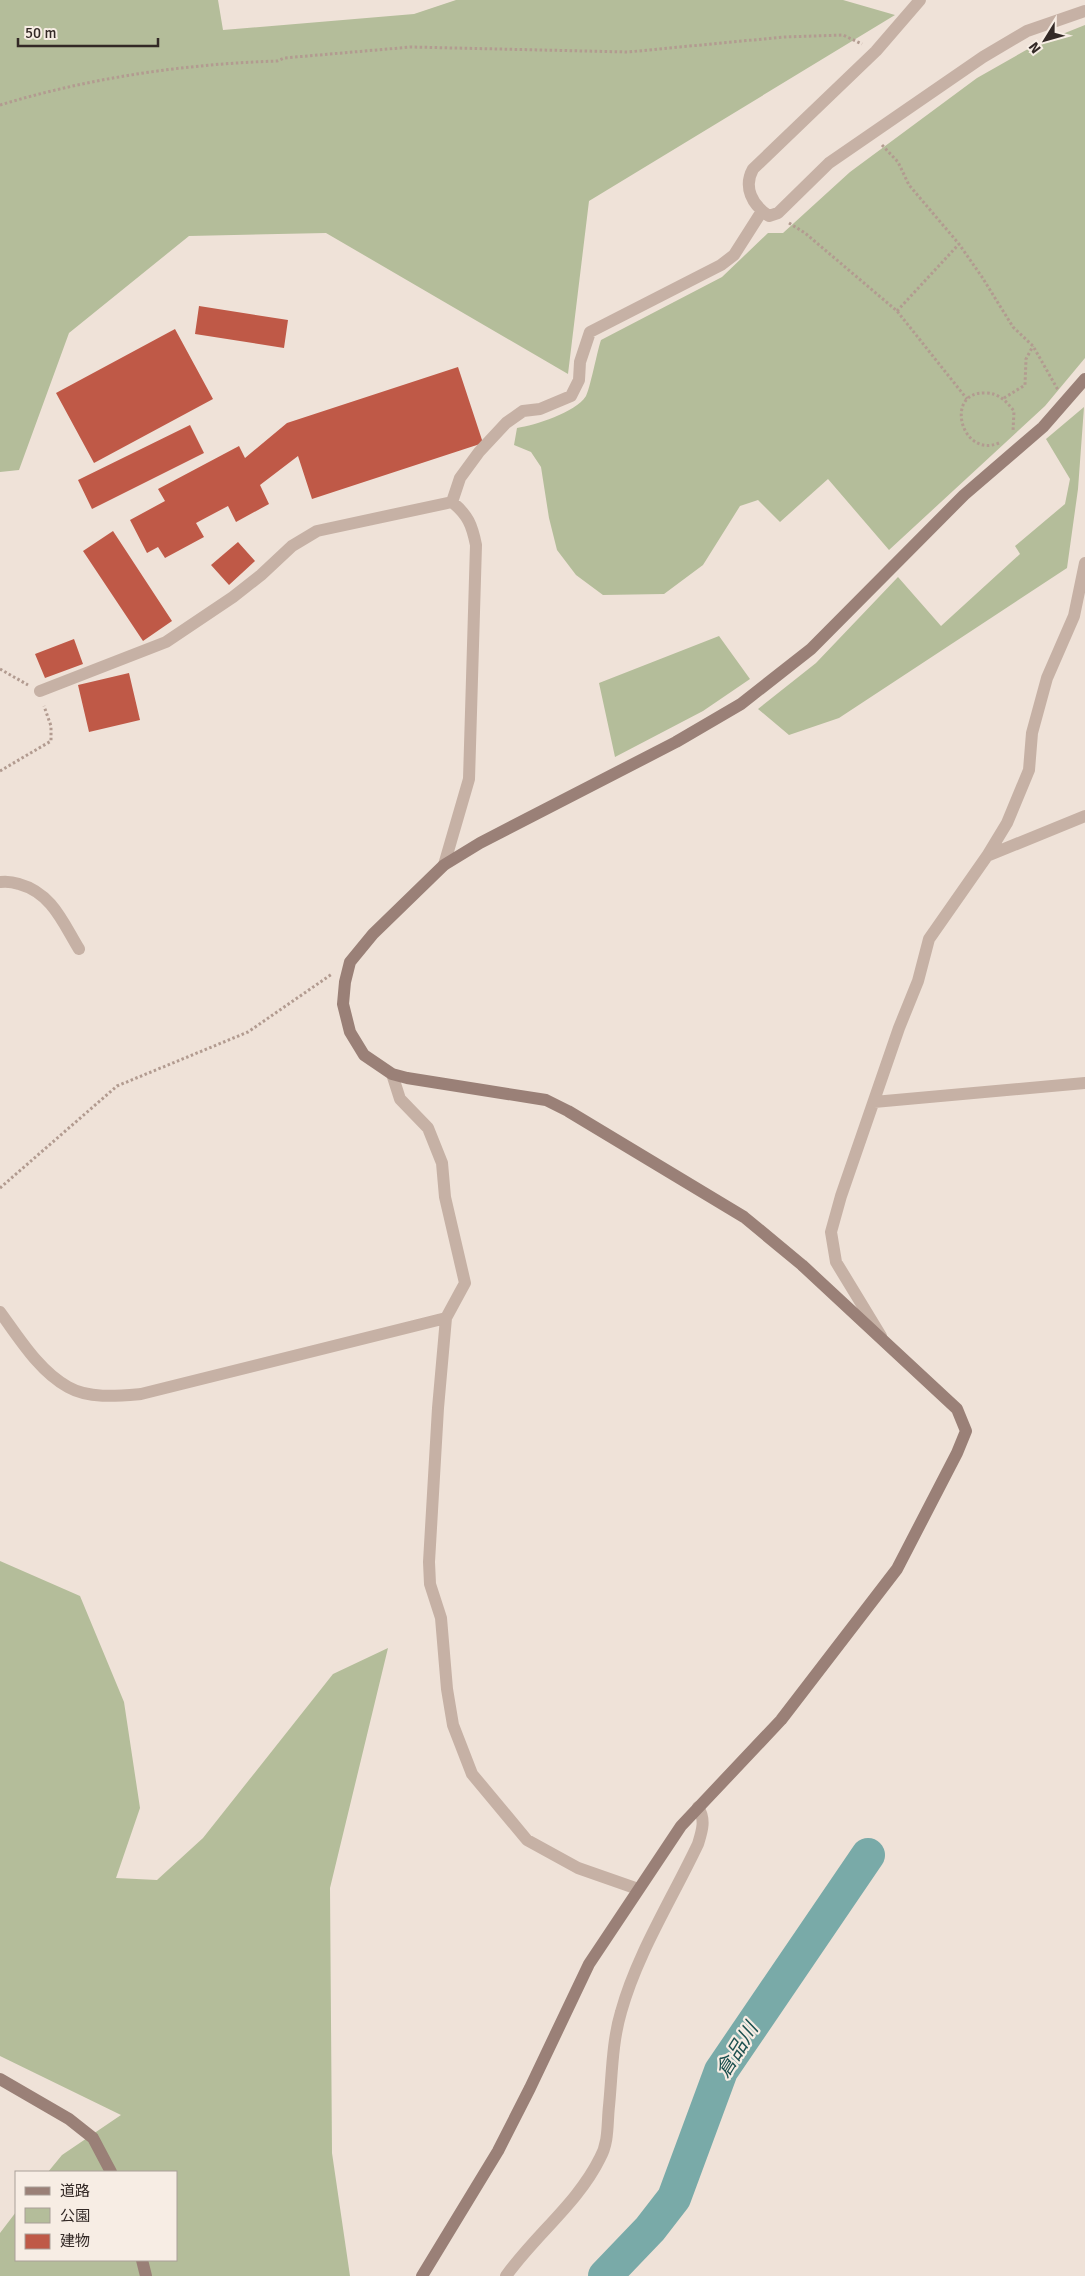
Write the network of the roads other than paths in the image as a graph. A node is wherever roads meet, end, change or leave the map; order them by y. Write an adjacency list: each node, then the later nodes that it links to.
1 (920, 0): 3 (street)
2 (1085, 11): 3 (street)
3 (762, 211): 5 (street)
4 (1085, 379): 10 (street)
5 (452, 502): 7 (street); 10 (street)
6 (1085, 563): 9 (street)
7 (40, 691)
8 (1085, 816): 9 (street)
9 (987, 856): 15 (street)
10 (444, 865): 13 (street)
11 (0, 882): 12 (street)
12 (79, 949)
13 (392, 1074): 17 (street); 18 (street)
14 (1085, 1083): 15 (street)
15 (874, 1102): 18 (street)
16 (0, 1312): 17 (street)
17 (446, 1318): 20 (street)
18 (884, 1342): 19 (street)
19 (698, 1807): 20 (street); 26 (street)
20 (638, 1889): 25 (street)
21 (0, 2079): 22 (street)
22 (110, 2171)
23 (142, 2261): 24 (street)
24 (146, 2276)
25 (422, 2276)
26 (506, 2276)

